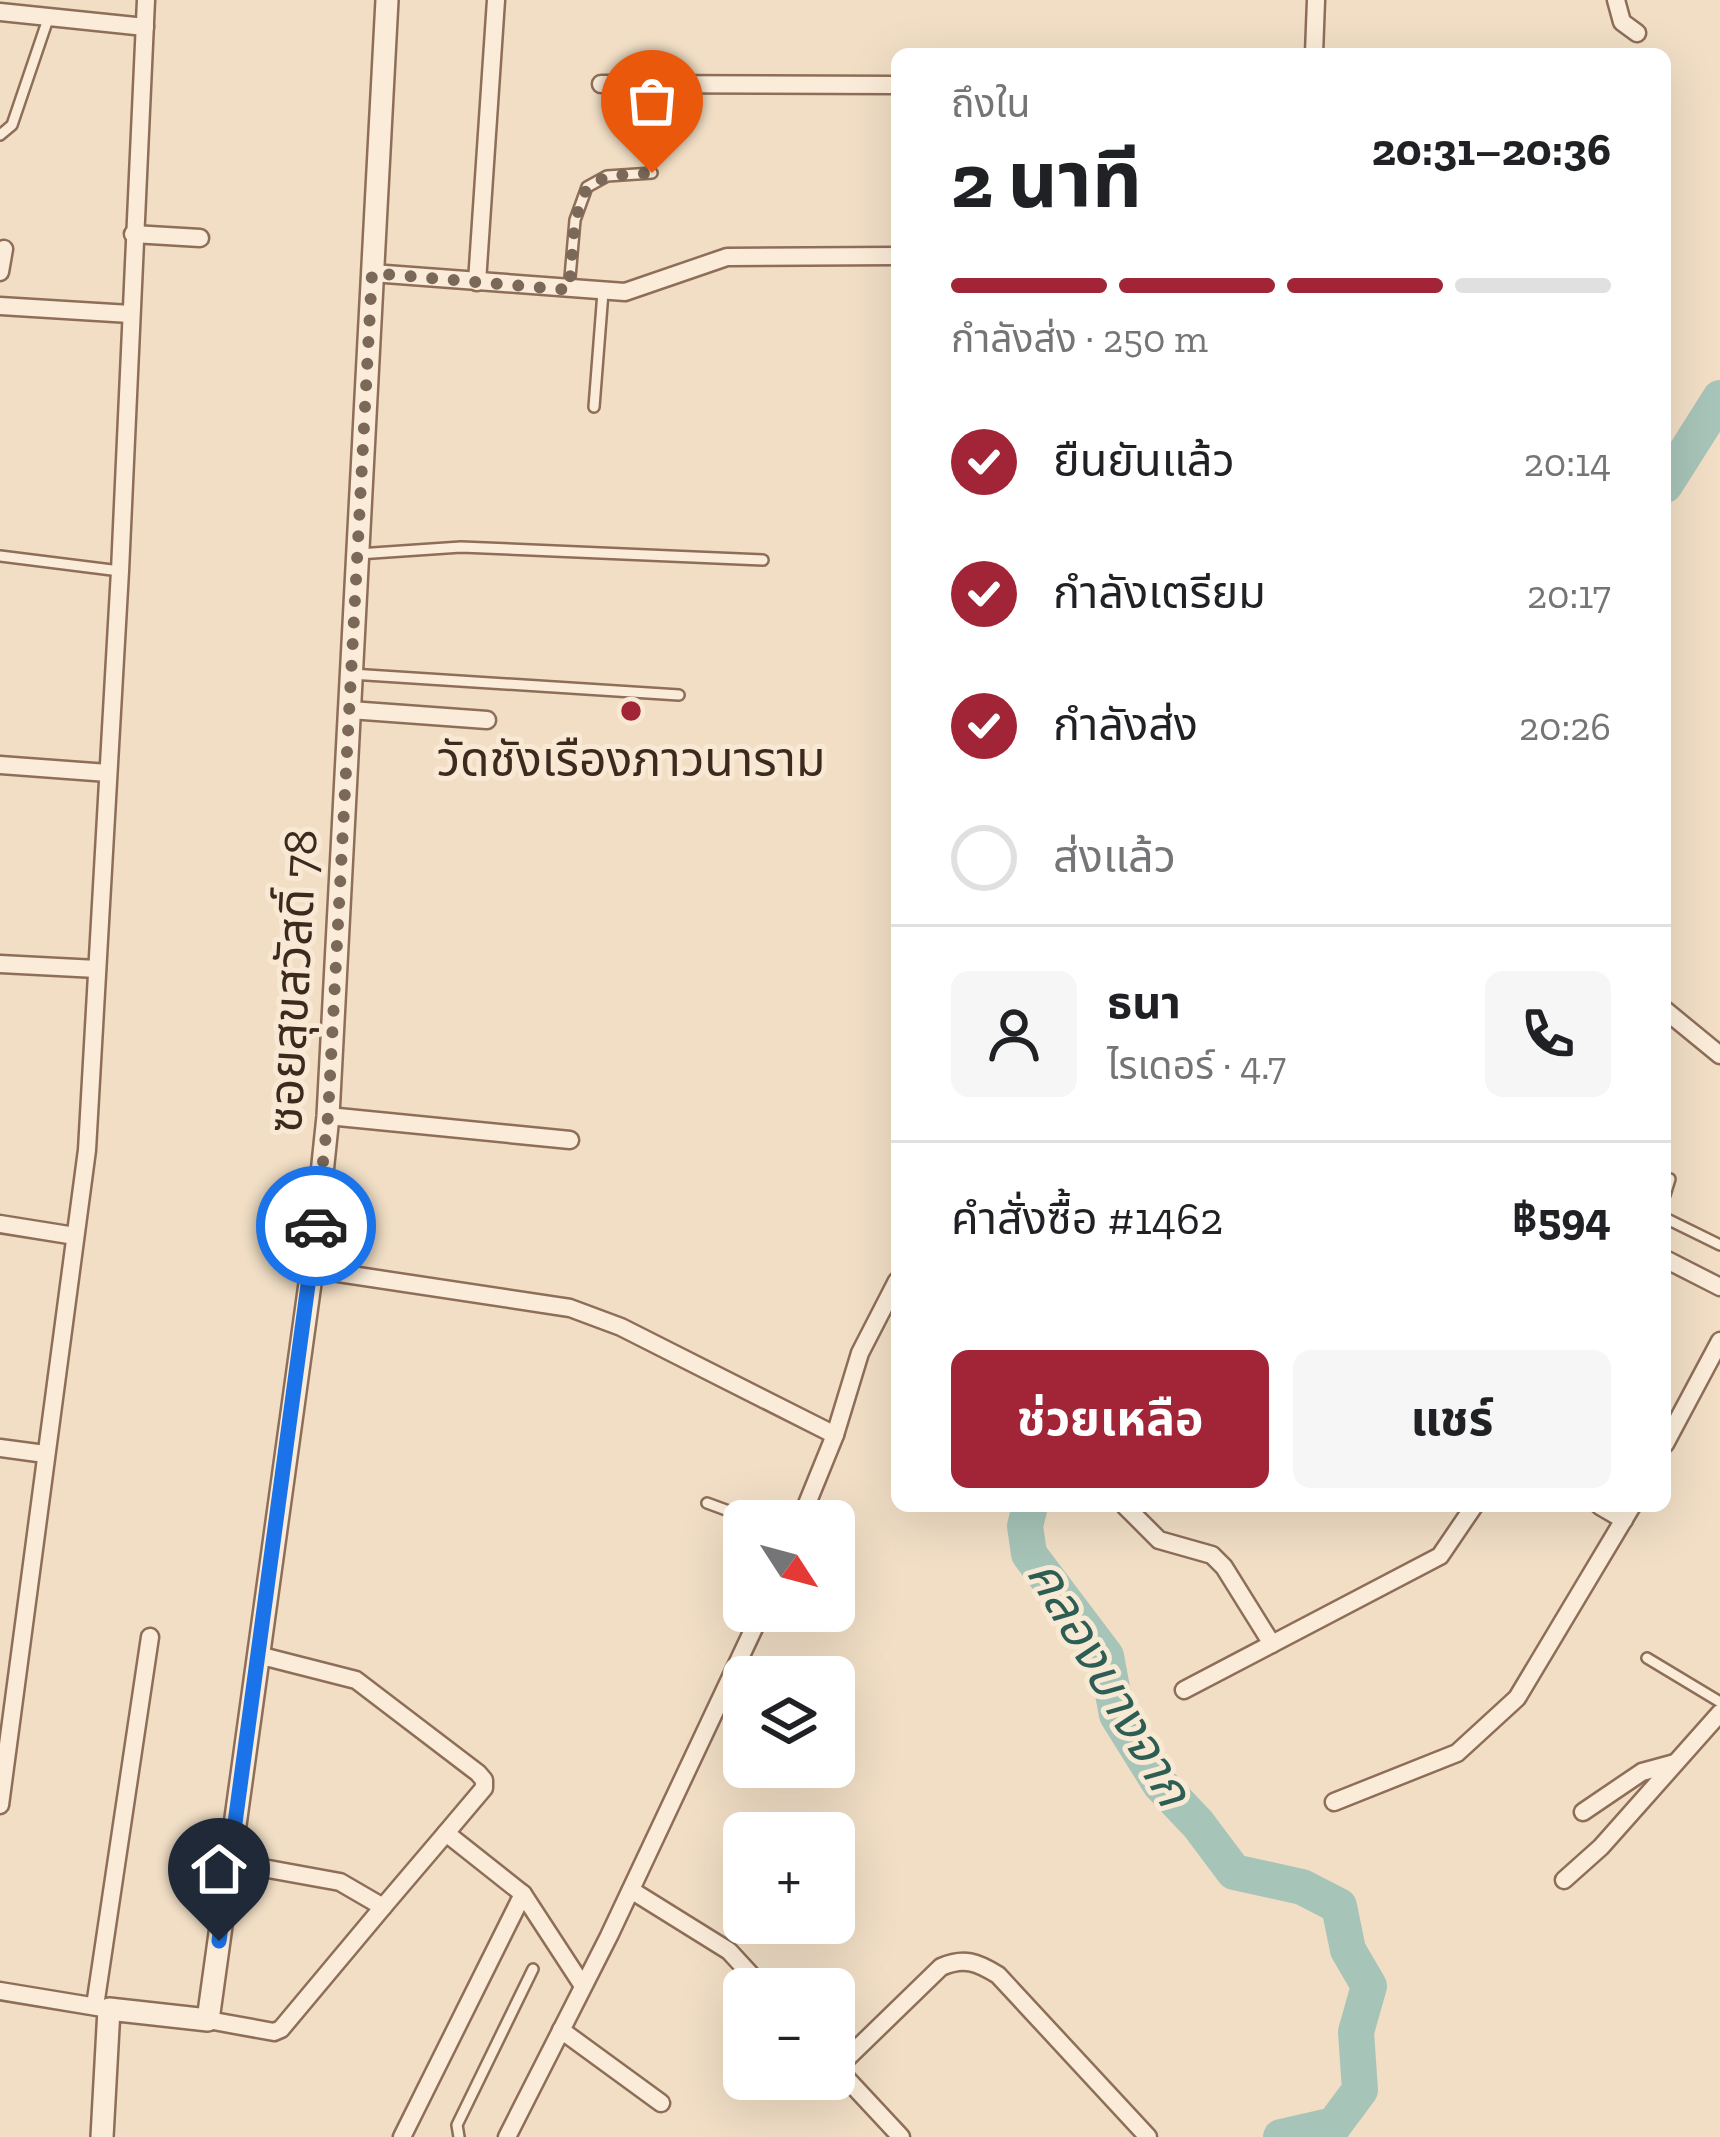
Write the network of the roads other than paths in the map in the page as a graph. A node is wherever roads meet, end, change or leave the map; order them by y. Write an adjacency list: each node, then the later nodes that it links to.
1 (146, 0): 8 (street)
2 (387, 0): 20 (street, ซอยสุขสวัสดิ์ 78)
3 (496, 0): 21 (street)
4 (1316, 0): 10 (street)
5 (1616, 0): 9 (street)
6 (0, 12): 7 (street)
7 (48, 19): 8 (street); 13 (lane)
8 (145, 28): 15 (street)
9 (1636, 33)
10 (1313, 48)
11 (602, 84): 12 (street)
12 (891, 85)
13 (0, 135)
14 (652, 173): 22 (lane)
15 (133, 234): 16 (street); 25 (street)
16 (200, 238)
17 (4, 249): 19 (street)
18 (891, 256): 23 (street)
19 (0, 272)
20 (372, 273): 21 (street); 27 (street, ซอยสุขสวัสดิ์ 78)
21 (478, 282): 22 (street)
22 (569, 290): 23 (street)
23 (603, 292): 26 (lane)
24 (0, 306): 25 (street)
25 (130, 314): 30 (street)
26 (594, 407)
27 (358, 554): 29 (lane); 31 (street, ซอยสุขสวัสดิ์ 78)
28 (0, 556): 30 (lane)
29 (764, 560)
30 (120, 571): 36 (street)
31 (351, 674): 32 (lane); 33 (street, ซอยสุขสวัสดิ์ 78)
32 (679, 695)
33 (350, 710): 34 (street); 41 (street, ซอยสุขสวัสดิ์ 78)
34 (487, 720)
35 (0, 765): 36 (street)
36 (108, 773): 38 (street)
37 (0, 964): 38 (street)
38 (97, 969): 45 (street)
39 (1671, 1015): 40 (street)
40 (1720, 1055)
41 (328, 1116): 42 (street); 48 (street, ซอยสุขสวัสดิ์ 78)
42 (570, 1140)
43 (1671, 1221): 46 (lane)
44 (0, 1224): 45 (street)
45 (75, 1236): 55 (street)
46 (1720, 1245)
47 (1671, 1262): 49 (street)
48 (312, 1269): 53 (street); 65 (street, ซอยสุขสวัสดิ์ 78)
49 (1720, 1287)
50 (891, 1293): 53 (street)
51 (1720, 1341): 52 (street)
52 (1671, 1433)
53 (836, 1435): 56 (street)
54 (0, 1448): 55 (street)
55 (45, 1454): 70 (street)
56 (809, 1500)
57 (707, 1503): 58 (lane)
58 (723, 1509)
59 (1131, 1512): 64 (street)
60 (1470, 1512): 64 (street)
61 (1628, 1513): 72 (street)
62 (752, 1632): 78 (street)
63 (150, 1637): 85 (street)
64 (1272, 1644): 67 (street)
65 (259, 1655): 75 (street); 76 (street, ซอยสุขสวัสดิ์ 78)
66 (1647, 1658): 68 (lane)
67 (1184, 1690)
68 (1720, 1702)
69 (1720, 1713): 71 (street)
70 (6, 1732): 73 (street)
71 (1676, 1763): 74 (street); 77 (street)
72 (1334, 1802)
73 (0, 1805)
74 (1583, 1812)
75 (446, 1833): 79 (street); 80 (street)
76 (230, 1862): 80 (street); 86 (street, ซอยสุขสวัสดิ์ 78)
77 (1564, 1880)
78 (631, 1890): 81 (street); 83 (street)
79 (524, 1894): 83 (street); 92 (street)
80 (382, 1907): 86 (street)
81 (743, 1968)
82 (533, 1969): 93 (lane)
83 (583, 1986): 87 (street)
84 (0, 1991): 85 (street)
85 (102, 2008): 86 (street); 91 (street)
86 (208, 2020)
87 (561, 2030): 90 (street); 94 (street)
88 (855, 2049): 96 (street)
89 (855, 2087): 95 (street)
90 (661, 2103)
91 (102, 2137)
92 (402, 2137)
93 (459, 2137)
94 (507, 2137)
95 (901, 2137)
96 (1148, 2137)

